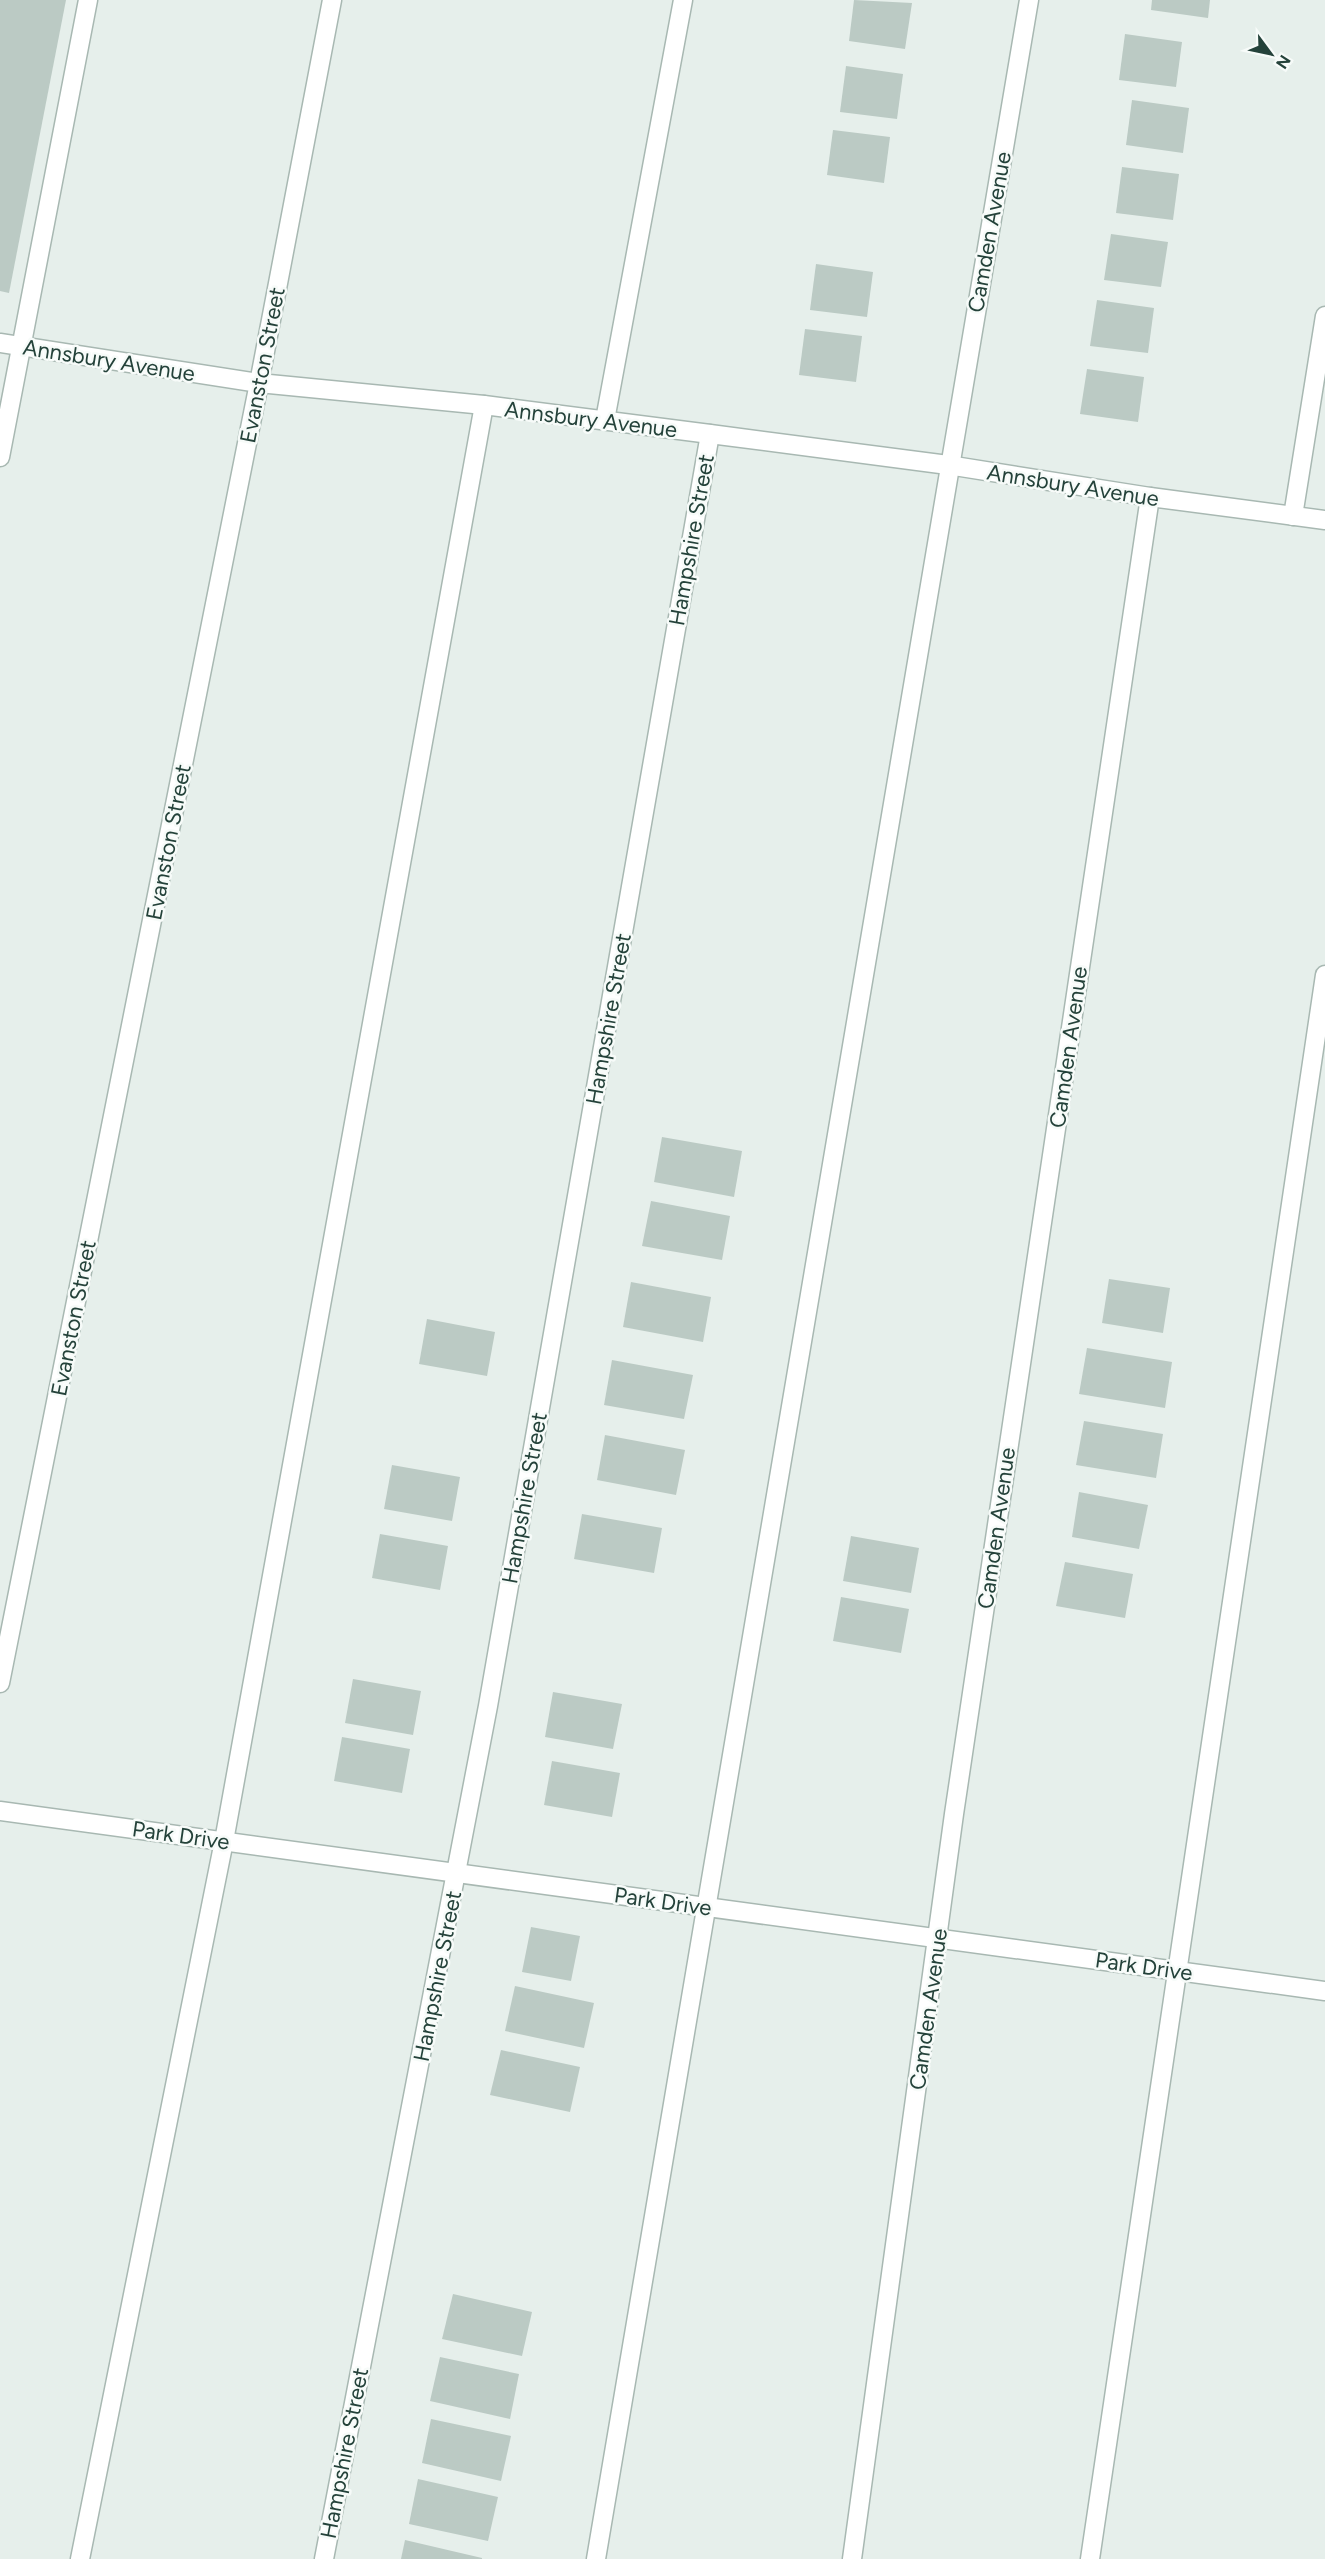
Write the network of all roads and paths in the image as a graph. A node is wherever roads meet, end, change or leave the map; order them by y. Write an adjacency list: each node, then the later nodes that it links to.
1 (88, 0): 7 (street)
2 (332, 0): 8 (street, Evanston Street)
3 (683, 0): 10 (street)
4 (1029, 0): 13 (street, Camden Avenue)
5 (1325, 315): 15 (street)
6 (0, 343): 7 (street, Annsbury Avenue)
7 (23, 347): 8 (street, Annsbury Avenue); 12 (street)
8 (259, 383): 9 (street, Annsbury Avenue); 18 (street, Evanston Street)
9 (484, 405): 10 (street, Annsbury Avenue); 20 (street)
10 (605, 420): 11 (street, Annsbury Avenue)
11 (710, 434): 13 (street, Annsbury Avenue); 21 (street, Hampshire Street)
12 (0, 457)
13 (948, 465): 14 (street, Annsbury Avenue); 22 (street, Camden Avenue)
14 (1150, 497): 15 (street, Annsbury Avenue); 23 (street, Camden Avenue)
15 (1293, 516): 16 (street, Annsbury Avenue)
16 (1325, 520)
17 (1325, 975): 24 (street)
18 (0, 1683)
19 (0, 1811): 20 (street, Park Drive)
20 (224, 1841): 21 (street, Park Drive); 26 (street)
21 (457, 1873): 22 (street, Park Drive); 27 (street, Hampshire Street)
22 (705, 1906): 23 (street, Park Drive); 28 (street, Camden Avenue)
23 (937, 1938): 24 (street, Park Drive); 29 (street, Camden Avenue)
24 (1178, 1971): 25 (street, Park Drive); 30 (street)
25 (1325, 1991)
26 (80, 2559)
27 (324, 2559)
28 (596, 2559)
29 (852, 2559)
30 (1090, 2559)

